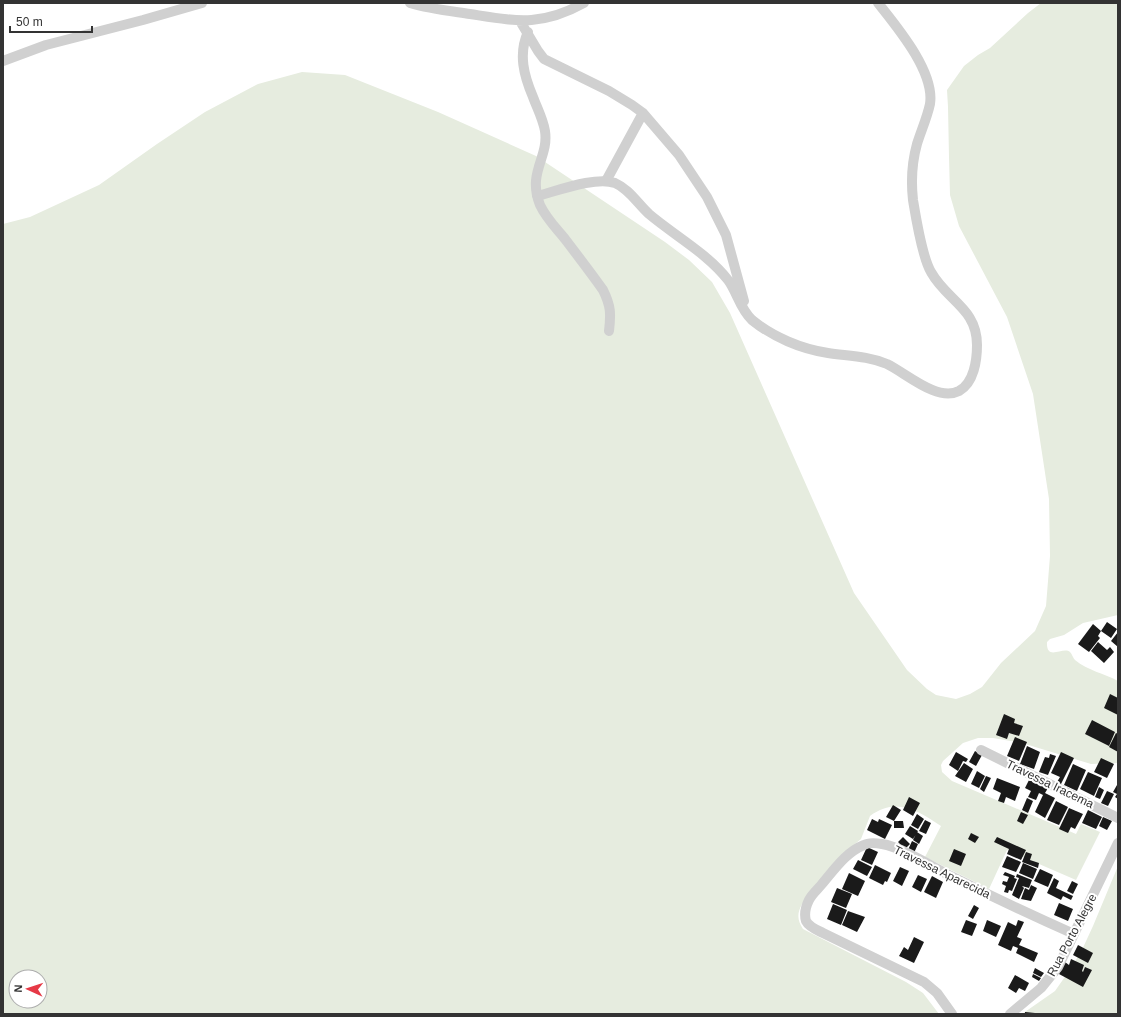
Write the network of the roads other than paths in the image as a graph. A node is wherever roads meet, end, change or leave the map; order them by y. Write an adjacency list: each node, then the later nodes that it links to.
1 (202, 3): 7 (street)
2 (410, 3): 5 (street)
3 (584, 3): 5 (street)
4 (878, 3): 11 (street)
5 (520, 21): 6 (street)
6 (528, 32): 8 (street); 10 (street)
7 (3, 61)
8 (642, 113): 9 (street); 11 (street)
9 (606, 181): 10 (street); 11 (street)
10 (537, 196): 12 (street)
11 (748, 317)
12 (609, 331)
13 (981, 750): 14 (street, Travessa Iracema)
14 (1118, 818)
15 (1118, 843): 16 (street, Rua Porto Alegre)
16 (1074, 934): 17 (street, Travessa Aparecida); 18 (street, Rua Porto Alegre)
17 (952, 1014)
18 (1010, 1014)

